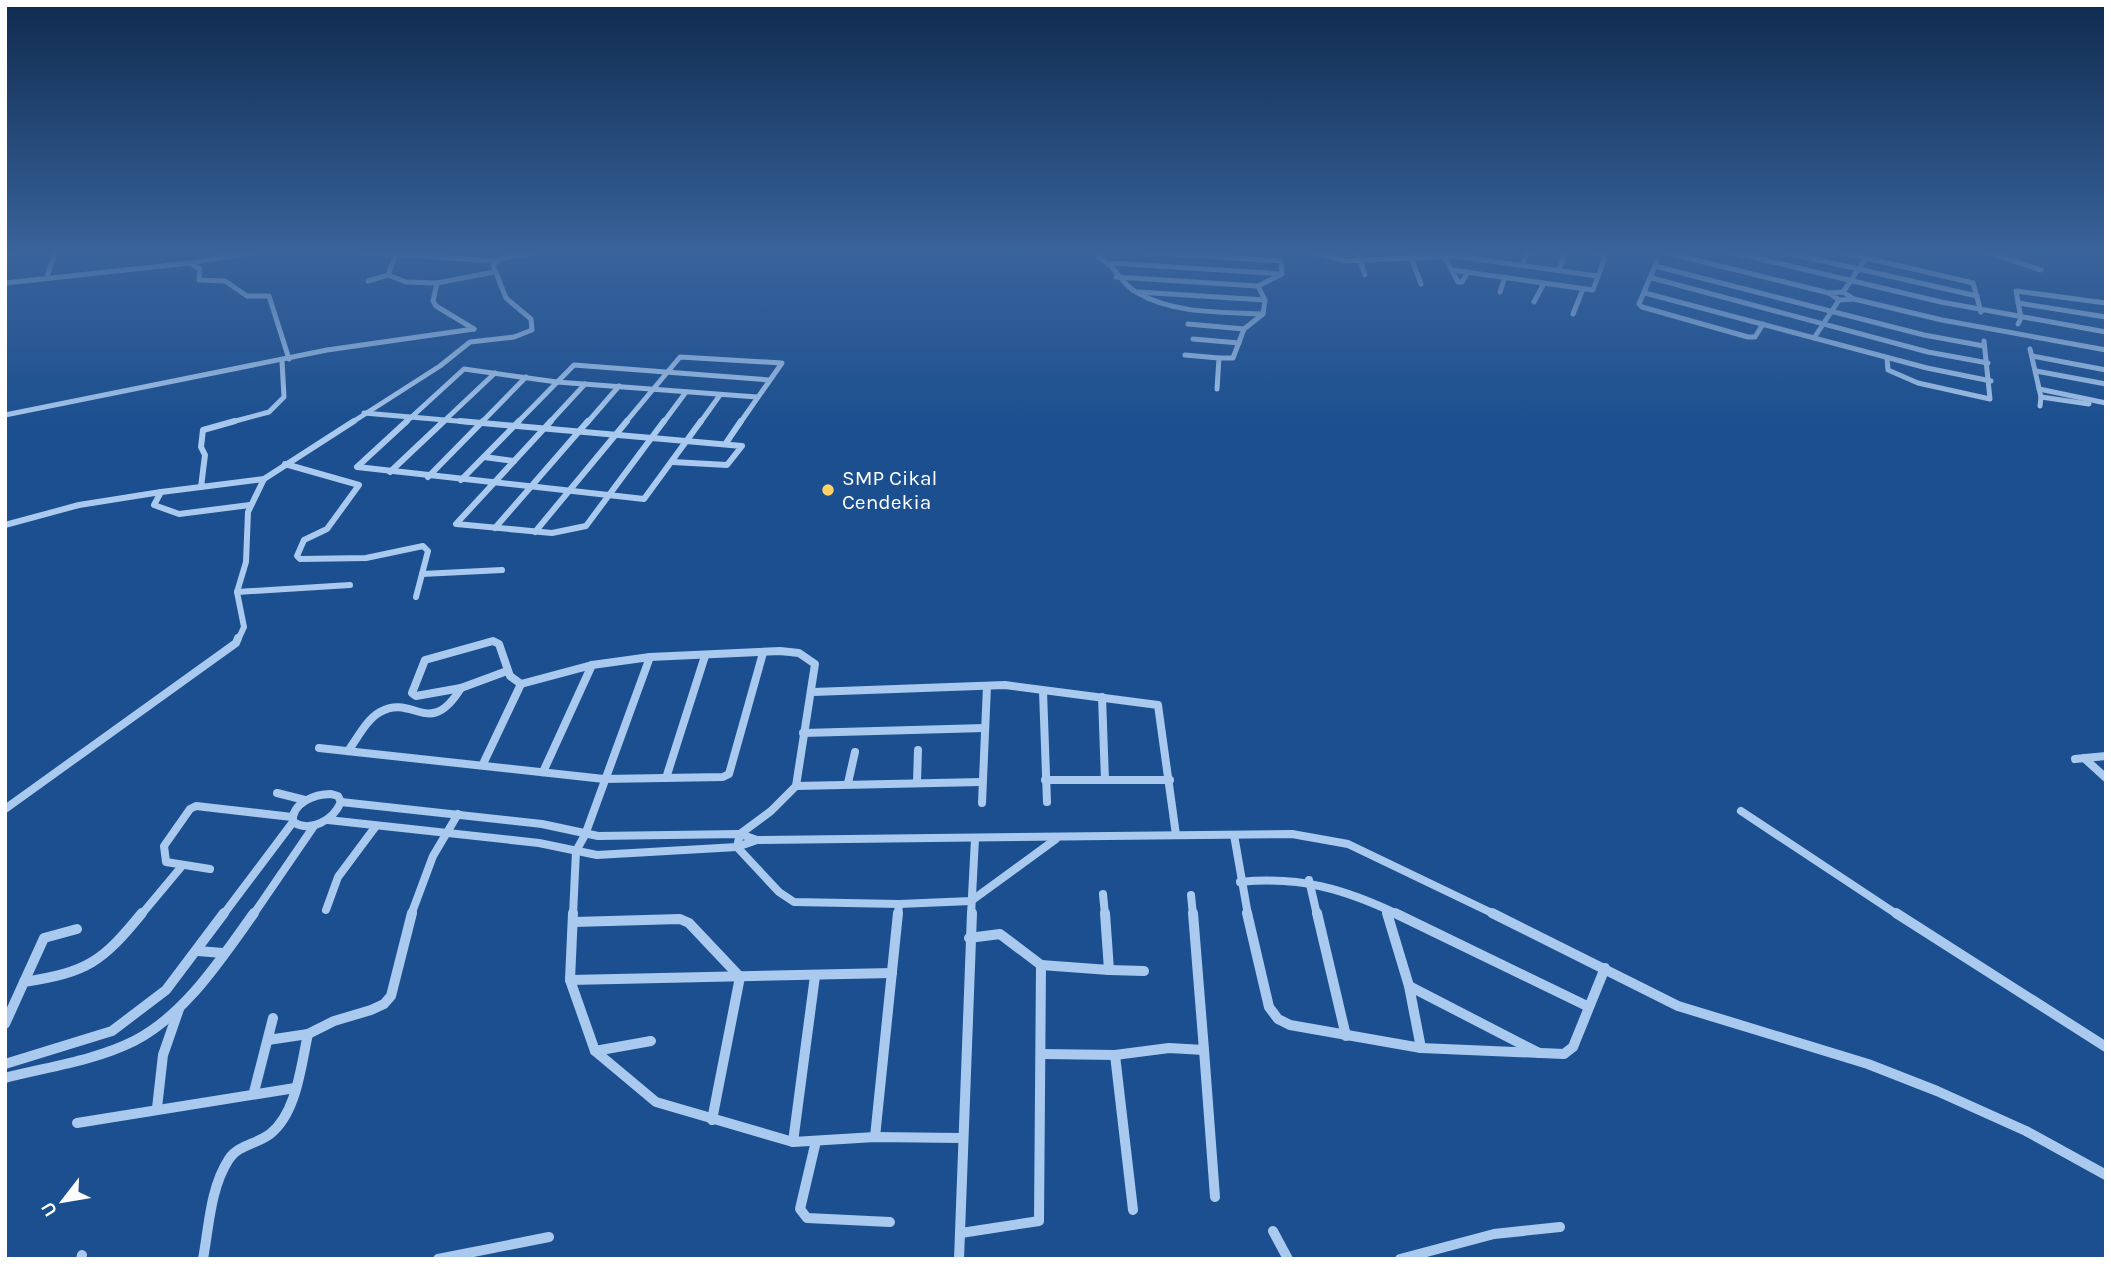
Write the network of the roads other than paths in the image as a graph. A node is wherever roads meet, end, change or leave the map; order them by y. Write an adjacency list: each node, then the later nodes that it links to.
1 (275, 311): 35 (street)
2 (444, 311): 22 (street)
3 (521, 311): 27 (street)
4 (1223, 311): 15 (street)
5 (1263, 311): 15 (street)
6 (1574, 311): 16 (street)
7 (1656, 311): 20 (street)
8 (1714, 311): 20 (street)
9 (1776, 311): 21 (street)
10 (1833, 311): 21 (street); 36 (street)
11 (1904, 311): 30 (street)
12 (1980, 311): 18 (street)
13 (2019, 311): 18 (street)
14 (2068, 311): 17 (street)
15 (1263, 314): 23 (street)
16 (1573, 314)
17 (2106, 317)
18 (2020, 321): 24 (street)
19 (1188, 324): 23 (street)
20 (1763, 324): 25 (street)
21 (1825, 324): 25 (street); 36 (street)
22 (474, 329): 27 (street); 35 (street)
23 (1244, 329): 28 (street)
24 (2106, 332)
25 (1814, 338): 34 (street)
26 (1193, 339): 28 (street)
27 (474, 341): 57 (street)
28 (1239, 343): 33 (street)
29 (2030, 349): 32 (street)
30 (2106, 350)
31 (1185, 355): 33 (street)
32 (2032, 356): 37 (street); 38 (street)
33 (1219, 358): 49 (street)
34 (1887, 358): 43 (street); 43 (street)
35 (286, 360): 58 (street); 78 (street)
36 (1988, 363): 43 (street)
37 (2106, 370)
38 (2036, 371): 46 (street); 50 (street)
39 (667, 372): 42 (street); 42 (street); 44 (street); 48 (street)
40 (495, 373): 41 (street); 59 (street); 60 (street)
41 (526, 377): 44 (street); 61 (street)
42 (769, 380): 53 (street)
43 (1991, 381)
44 (557, 382): 45 (street); 62 (street)
45 (584, 384): 47 (street); 63 (street)
46 (2106, 384)
47 (619, 387): 48 (street); 64 (street)
48 (653, 389): 51 (street); 65 (street)
49 (1217, 389)
50 (2039, 389): 54 (street); 55 (street)
51 (686, 392): 52 (street); 66 (street)
52 (720, 395): 53 (street); 67 (street)
53 (757, 397): 68 (street)
54 (2041, 397): 55 (street); 56 (street)
55 (2106, 405)
56 (2040, 406)
57 (363, 413): 59 (street); 72 (street)
58 (5, 415)
59 (409, 417): 60 (street); 73 (street)
60 (444, 420): 61 (street); 73 (street)
61 (481, 423): 62 (street); 74 (street)
62 (514, 425): 63 (street); 69 (street)
63 (544, 428): 64 (street); 70 (street)
64 (580, 431): 65 (street); 79 (street)
65 (616, 434): 66 (street); 80 (street)
66 (652, 437): 67 (street); 82 (street)
67 (688, 440): 68 (street); 71 (street)
68 (726, 443): 71 (street)
69 (484, 457): 70 (street); 76 (street)
70 (514, 461): 77 (street)
71 (673, 462): 82 (street)
72 (285, 464): 75 (street); 88 (street)
73 (390, 472): 74 (street)
74 (428, 477): 76 (street)
75 (264, 480): 78 (street); 83 (street)
76 (461, 480): 77 (street)
77 (494, 483): 79 (street); 85 (street)
78 (201, 487): 81 (street)
79 (531, 487): 80 (street); 85 (street)
80 (570, 490): 82 (street); 86 (street)
81 (161, 492): 83 (street); 84 (street)
82 (608, 493): 86 (street)
83 (250, 505): 90 (street)
84 (5, 525)
85 (495, 528): 86 (street)
86 (535, 532)
87 (502, 570): 88 (street)
88 (422, 574): 91 (street)
89 (350, 585): 90 (street)
90 (237, 592): 127 (street)
91 (416, 597)
92 (763, 653): 93 (street); 101 (street); 112 (street)
93 (705, 656): 94 (street); 112 (street)
94 (650, 657): 95 (street); 113 (street)
95 (592, 665): 97 (street); 111 (street)
96 (507, 671): 97 (street); 99 (street); 99 (street)
97 (521, 684): 110 (street)
98 (987, 686): 100 (street); 101 (street); 103 (street)
99 (461, 688): 107 (street)
100 (1043, 691): 102 (street); 115 (street)
101 (814, 692): 104 (street)
102 (1102, 697): 116 (street); 117 (street)
103 (985, 728): 104 (street); 119 (street)
104 (803, 733): 121 (street)
105 (319, 748): 107 (street)
106 (918, 750): 118 (street)
107 (348, 751): 110 (street)
108 (855, 752): 120 (street)
109 (2106, 756): 114 (street)
110 (483, 764): 111 (street)
111 (543, 772): 113 (street)
112 (666, 778): 113 (street)
113 (604, 779): 136 (street)
114 (2106, 779)
115 (1045, 780): 116 (street); 125 (street)
116 (1105, 780): 117 (street)
117 (1170, 780): 137 (street)
118 (917, 782): 119 (street); 120 (street)
119 (982, 782): 126 (street)
120 (848, 783): 121 (street)
121 (796, 786): 135 (street)
122 (277, 793): 123 (street)
123 (305, 800): 124 (street); 130 (street)
124 (341, 802): 129 (street); 131 (street)
125 (1047, 802)
126 (982, 803)
127 (5, 809)
128 (1741, 811): 178 (street)
129 (458, 814): 134 (street); 136 (street)
130 (293, 819): 133 (street); 144 (street); 157 (street)
131 (328, 820): 132 (street); 133 (street)
132 (376, 825): 134 (street); 152 (street)
133 (314, 826): 158 (street)
134 (444, 832): 143 (street); 173 (street)
135 (740, 834): 136 (street); 141 (street); 142 (street)
136 (585, 835): 143 (street)
137 (1176, 835): 138 (street); 140 (street)
138 (1234, 835): 147 (street); 160 (street)
139 (975, 839): 140 (street); 141 (street); 150 (street)
140 (1056, 839): 150 (street)
141 (757, 840): 142 (street)
142 (737, 847): 143 (street); 151 (street)
143 (576, 851): 154 (street)
144 (182, 866): 145 (street); 167 (street)
145 (210, 869)
146 (1309, 880): 147 (street); 153 (street); 174 (street)
147 (1240, 882): 174 (street)
148 (1103, 894): 161 (street)
149 (1191, 895): 179 (street)
150 (971, 901): 151 (street); 156 (street)
151 (899, 904): 163 (street)
152 (327, 910)
153 (1386, 910): 168 (street); 169 (street)
154 (574, 922): 165 (street); 166 (street)
155 (77, 929): 167 (street)
156 (969, 938): 159 (street); 192 (street)
157 (198, 951): 158 (street); 184 (street)
158 (223, 953): 170 (street)
159 (1041, 965): 161 (street); 181 (street)
160 (1605, 968): 169 (street); 195 (street)
161 (1109, 970): 162 (street)
162 (1144, 971)
163 (892, 973): 164 (street); 191 (street)
164 (815, 976): 165 (street); 193 (street)
165 (740, 977): 166 (street); 189 (street)
166 (570, 980): 180 (street)
167 (24, 982): 172 (street)
168 (1409, 986): 177 (street); 183 (street)
169 (1587, 1006): 183 (street)
170 (180, 1008): 185 (street); 188 (street)
171 (273, 1018): 175 (street)
172 (5, 1024)
173 (308, 1034): 175 (street); 186 (street)
174 (1346, 1036): 177 (street)
175 (268, 1040): 187 (street)
176 (651, 1041): 180 (street)
177 (1421, 1048): 183 (street)
178 (2106, 1048)
179 (1204, 1050): 182 (street); 196 (street)
180 (595, 1051): 189 (street)
181 (1042, 1054): 182 (street); 201 (street)
182 (1115, 1055): 197 (street)
183 (1542, 1055)
184 (5, 1064)
185 (5, 1077)
186 (295, 1088): 187 (street); 203 (street)
187 (254, 1092): 188 (street)
188 (157, 1108): 190 (street)
189 (712, 1120): 193 (street)
190 (77, 1123)
191 (875, 1137): 192 (street); 194 (street)
192 (961, 1138): 201 (street)
193 (793, 1142): 194 (street)
194 (816, 1142): 198 (street)
195 (2106, 1175)
196 (1215, 1197)
197 (1133, 1210)
198 (890, 1222)
199 (1560, 1227): 207 (street)
200 (1273, 1231): 206 (street)
201 (961, 1233): 205 (street)
202 (549, 1237): 204 (street)
203 (203, 1259)
204 (438, 1259)
205 (959, 1259)
206 (1288, 1259)
207 (1400, 1259)

